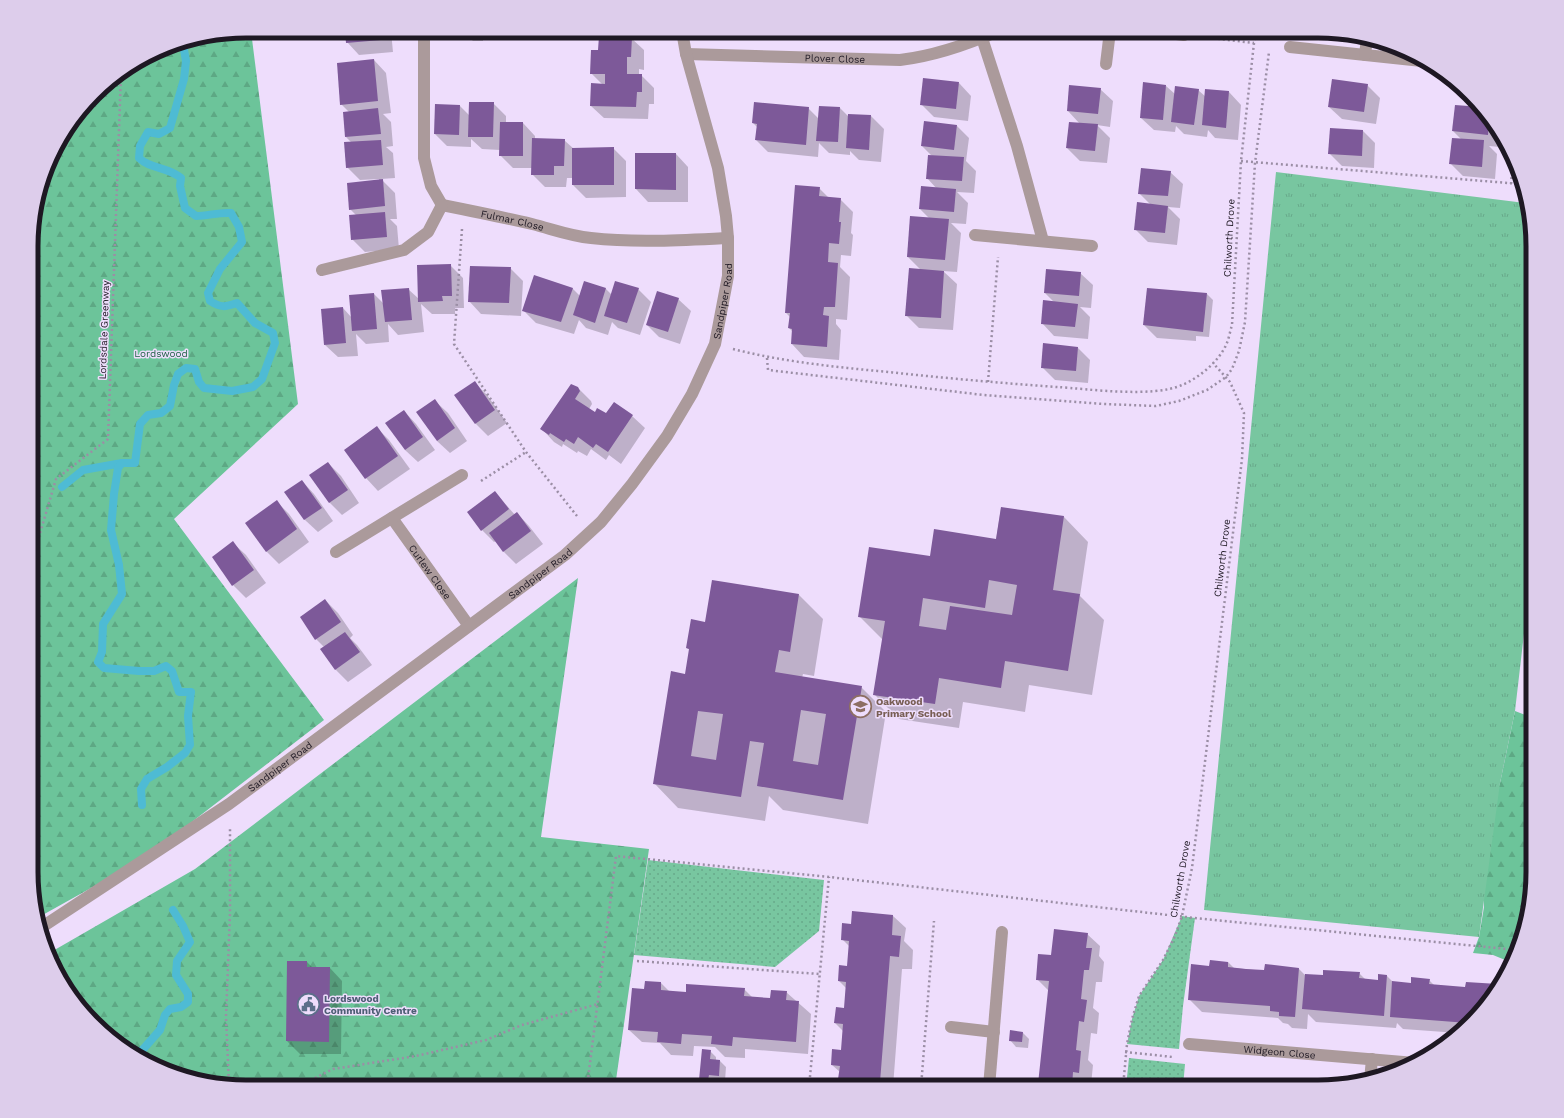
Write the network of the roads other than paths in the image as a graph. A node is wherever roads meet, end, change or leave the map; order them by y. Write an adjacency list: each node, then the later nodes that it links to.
1 (424, 38): 11 (street)
2 (683, 38): 7 (street, Sandpiper Road)
3 (982, 38): 7 (street, Plover Close); 14 (street)
4 (1109, 38): 10 (street)
5 (1366, 44): 8 (street)
6 (1290, 47): 8 (street)
7 (686, 54): 13 (street, Sandpiper Road)
8 (1365, 55): 9 (street)
9 (1412, 60)
10 (1106, 64)
11 (442, 205): 13 (street, Fulmar Close); 16 (street)
12 (975, 235): 14 (street)
13 (728, 238): 20 (street, Sandpiper Road)
14 (1043, 241): 15 (street)
15 (1092, 246)
16 (322, 270)
17 (462, 475): 18 (street)
18 (392, 518): 19 (street); 20 (street, Curlew Close)
19 (336, 552)
20 (469, 626): 21 (street, Sandpiper Road)
21 (45, 925)
22 (1002, 932): 24 (street)
23 (951, 1027): 24 (street)
24 (994, 1032): 29 (street)
25 (1189, 1044): 26 (street, Widgeon Close)
26 (1372, 1059): 27 (street, Widgeon Close); 28 (street)
27 (1403, 1062)
28 (1371, 1073)
29 (990, 1080)

